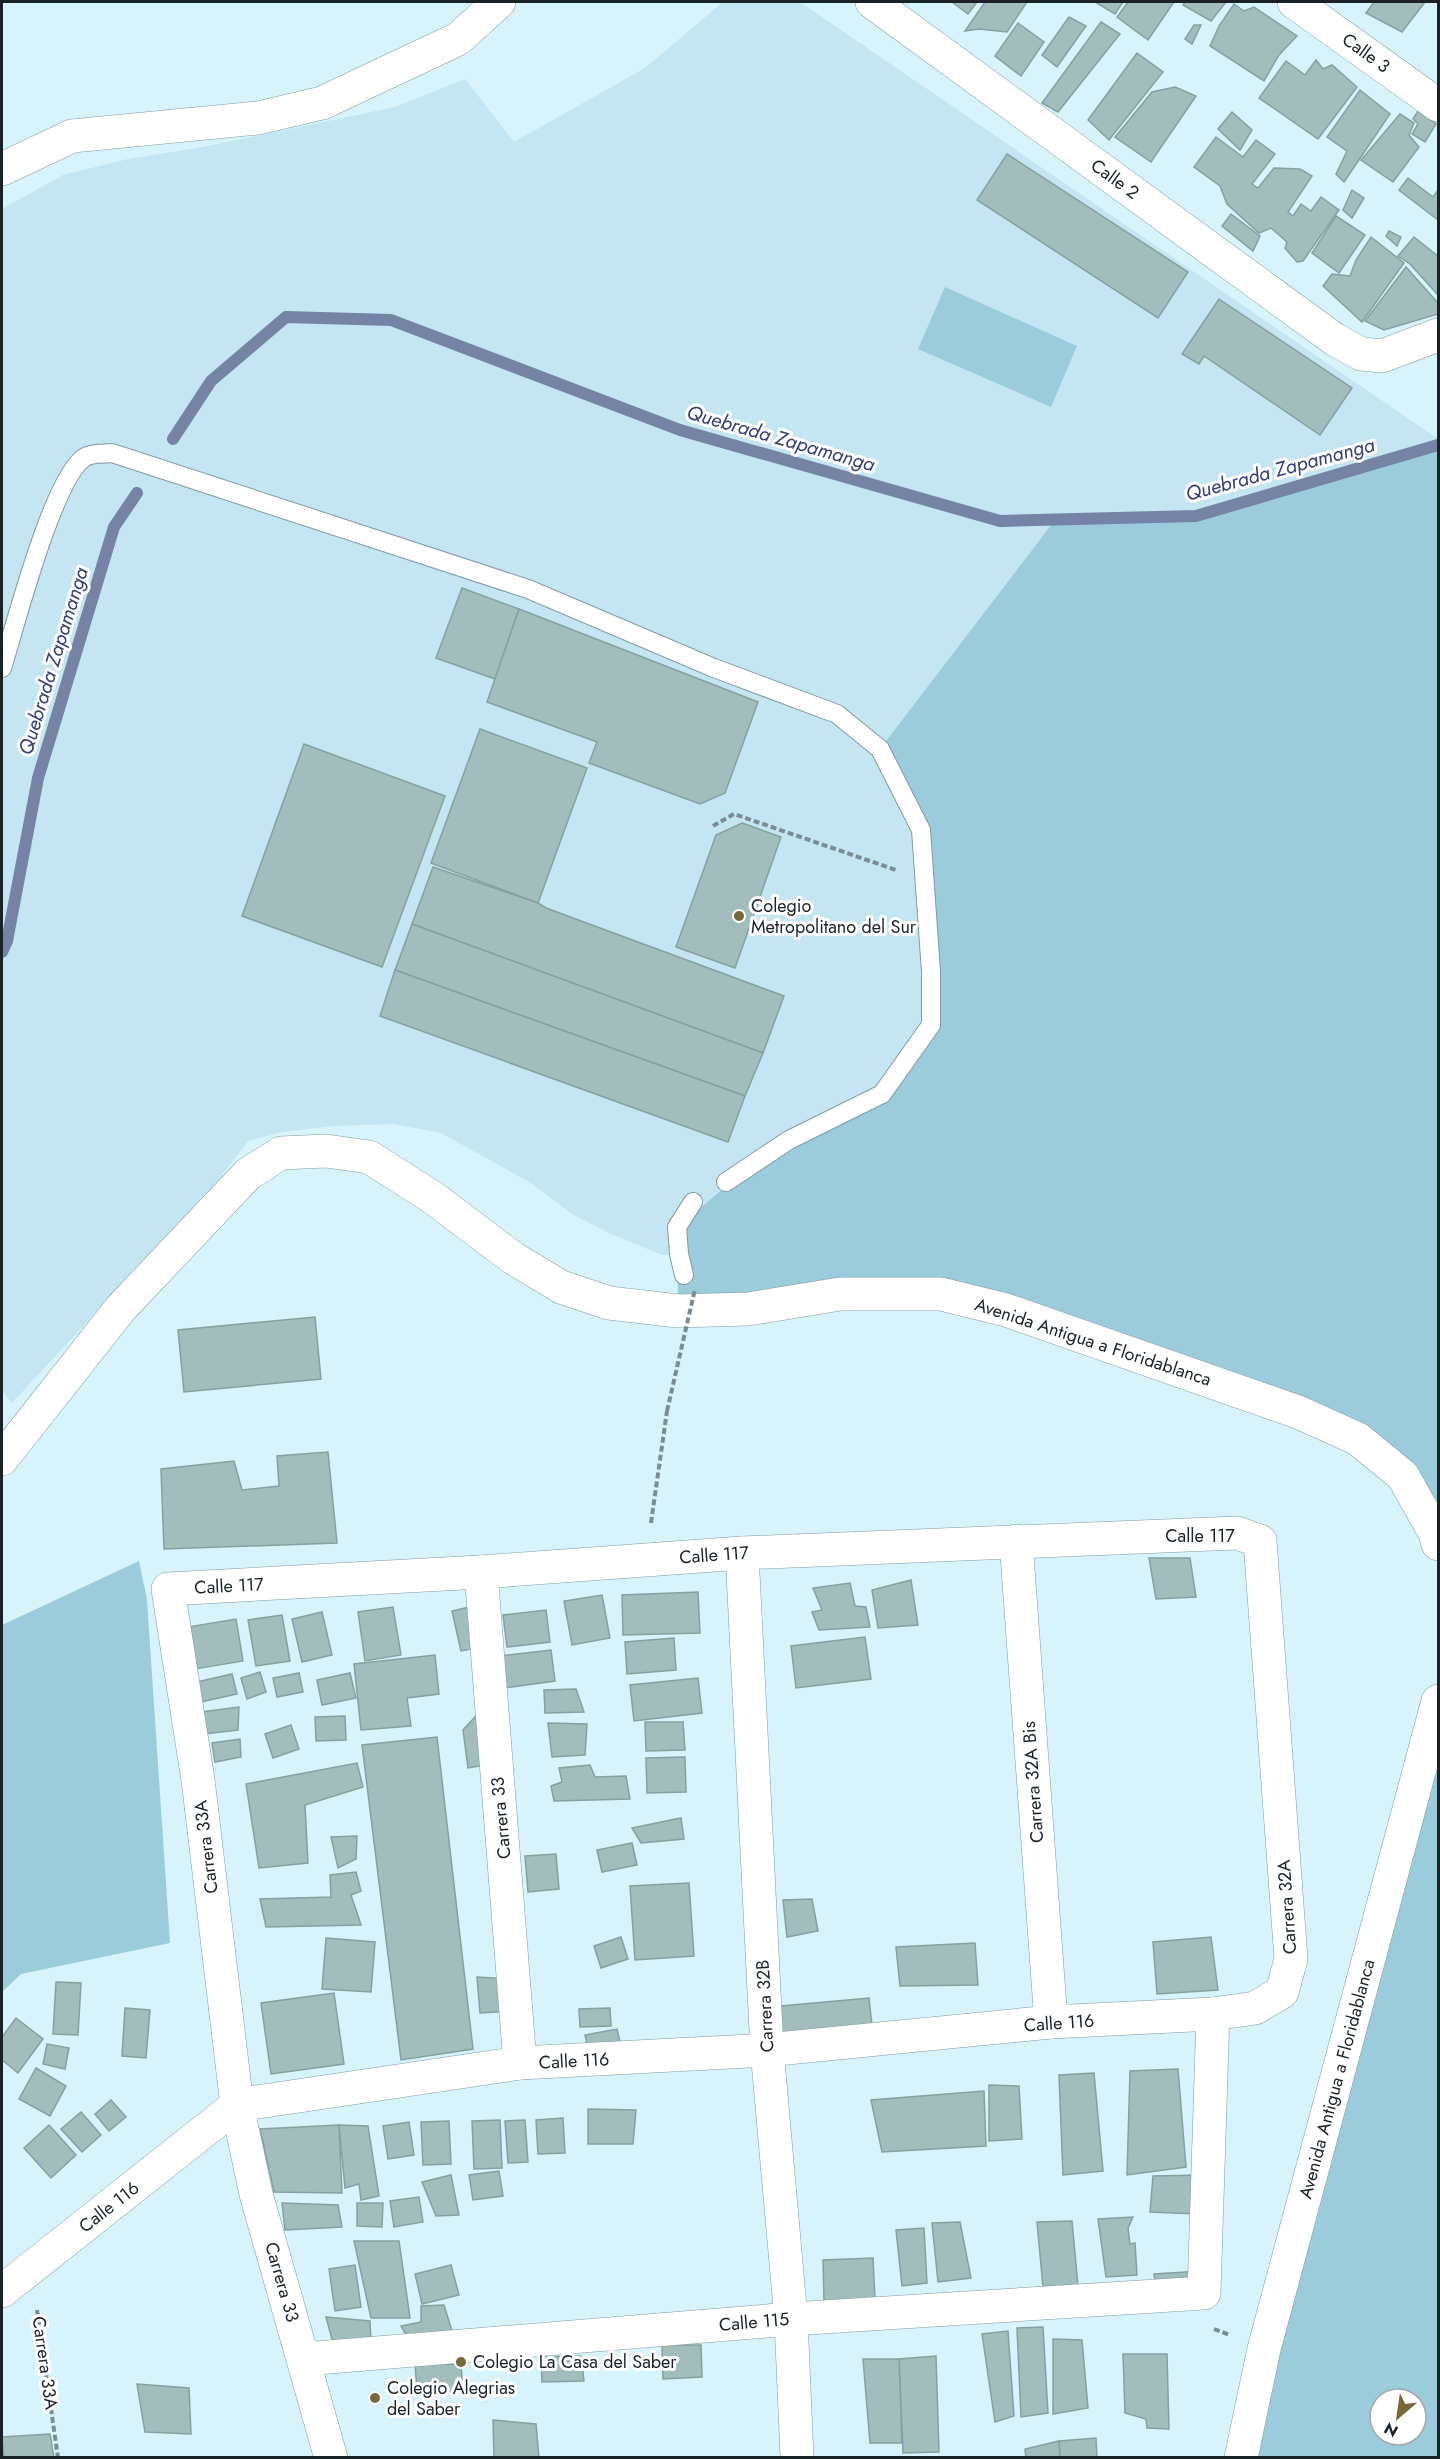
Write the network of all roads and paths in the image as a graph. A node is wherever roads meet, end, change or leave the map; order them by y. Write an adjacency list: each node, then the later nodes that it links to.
1 (482, 2): 5 (street)
2 (499, 2): 5 (street)
3 (872, 2): 8 (street, Calle 2)
4 (1294, 2): 6 (street, Calle 3)
5 (458, 39): 7 (street)
6 (1438, 105)
7 (2, 169)
8 (1438, 335)
9 (2, 668): 11 (lane)
10 (713, 826): 11 (path)
11 (925, 881): 12 (lane)
12 (726, 1182)
13 (693, 1202): 14 (lane)
14 (690, 1282): 20 (path, bridge)
15 (2, 1460): 18 (street, Avenida Antigua a Floridablanca)
16 (1016, 1541): 17 (street, Calle 117); 19 (street, Calle 117); 25 (street, Carrera 32A Bis)
17 (1260, 1541): 24 (street, Carrera 32A)
18 (1438, 1544)
19 (742, 1553): 20 (street, Calle 117); 26 (street, Carrera 32B)
20 (646, 1560): 21 (street, Calle 117)
21 (481, 1572): 22 (street, Calle 117); 27 (street, Carrera 33)
22 (168, 1589): 28 (street, Carrera 33A)
23 (1438, 1701): 33 (street, Avenida Antigua a Floridablanca)
24 (1213, 2014): 25 (street, Calle 116); 31 (street)
25 (1051, 2022): 26 (street, Calle 116)
26 (767, 2050): 27 (street, Calle 116); 32 (street, Carrera 32B)
27 (520, 2063): 28 (street, Calle 116)
28 (237, 2105): 29 (street, Calle 116); 34 (street, Carrera 33)
29 (32, 2268): 30 (street, Calle 116); 35 (path, Carrera 33A)
30 (2, 2291)
31 (1204, 2293): 32 (street, Calle 115); 33 (path)
32 (791, 2319): 34 (street, Calle 115); 37 (street, Carrera 32B)
33 (1264, 2349): 38 (street, Avenida Antigua a Floridablanca)
34 (304, 2359): 36 (street, Carrera 33)
35 (57, 2457)
36 (331, 2457)
37 (797, 2457)
38 (1241, 2457)

